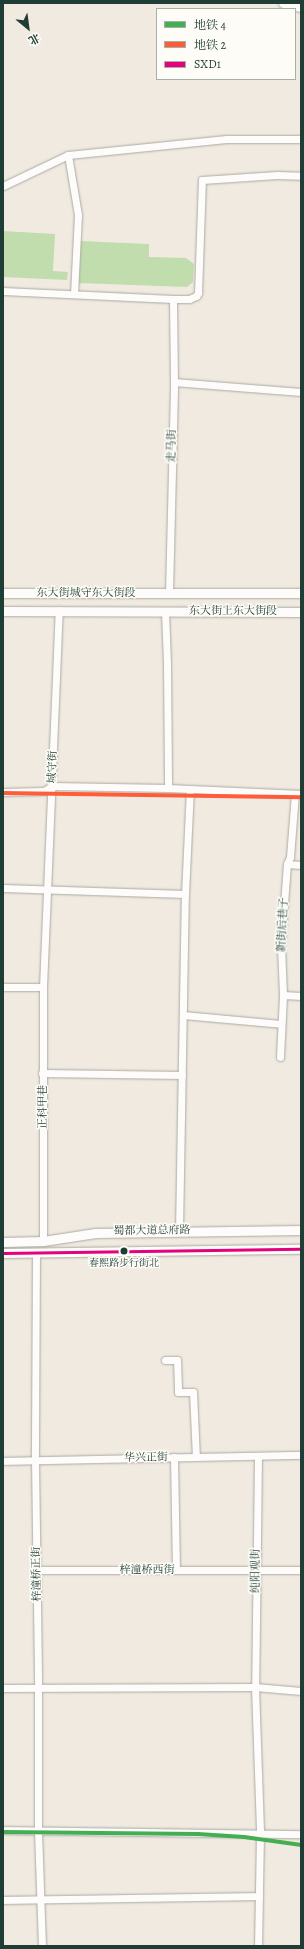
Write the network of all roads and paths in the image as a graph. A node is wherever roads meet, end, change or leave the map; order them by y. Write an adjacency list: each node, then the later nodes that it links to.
1 (283, 3): 2 (main road)
2 (301, 7)
3 (301, 139): 4 (street)
4 (68, 155): 6 (street); 8 (street)
5 (301, 176): 9 (street)
6 (3, 186)
7 (3, 291): 8 (street)
8 (74, 294): 9 (street)
9 (173, 299): 10 (street, 走马街)
10 (174, 382): 11 (street); 13 (street, 走马街)
11 (301, 392)
12 (3, 593): 13 (main road, 东大街城守东大街段)
13 (169, 593): 14 (main road, 东大街上东大街段)
14 (301, 593)
15 (59, 610): 16 (main road, 东大街城守东大街段); 17 (main road, 东大街城守东大街段); 19 (street, 城守街)
16 (3, 611)
17 (165, 611): 18 (main road, 东大街上东大街段); 20 (street)
18 (301, 612)
19 (52, 786): 20 (street); 22 (street); 27 (street, 城守街)
20 (168, 788): 21 (street)
21 (190, 789): 23 (street); 28 (street)
22 (3, 792)
23 (298, 794): 24 (street, 新街后巷子)
24 (287, 864): 25 (street); 32 (street, 新街后巷子)
25 (301, 865)
26 (3, 888): 27 (street)
27 (47, 890): 28 (street); 29 (street, 城守街)
28 (185, 894): 34 (street)
29 (43, 972): 31 (street, 正科甲巷)
30 (3, 987): 31 (street)
31 (43, 987): 37 (street, 正科甲巷)
32 (283, 995): 33 (street); 35 (street, 新街后巷子)
33 (301, 996)
34 (183, 1015): 35 (street); 38 (street)
35 (281, 1024): 36 (street, 新街后巷子)
36 (280, 1057)
37 (42, 1073): 38 (street); 41 (street, 正科甲巷)
38 (182, 1075): 40 (street)
39 (301, 1230): 40 (main road, 蜀都大道总府路)
40 (179, 1231): 41 (main road, 蜀都大道总府路)
41 (43, 1241): 42 (main road, 蜀都大道总府路)
42 (3, 1242)
43 (301, 1249): 45 (main road, 蜀都大道总府路)
44 (3, 1253): 45 (main road, 蜀都大道总府路)
45 (36, 1253): 51 (street, 梓潼桥正街)
46 (165, 1360): 50 (street)
47 (301, 1455): 48 (street, 华兴正街)
48 (258, 1456): 50 (street, 华兴正街); 55 (street, 纯阳观街)
49 (174, 1457): 50 (street, 华兴正街); 51 (street, 华兴正街); 54 (street)
50 (196, 1457)
51 (35, 1460): 52 (street, 华兴正街); 53 (street, 梓潼桥正街)
52 (3, 1461)
53 (37, 1570): 54 (street, 梓潼桥西街); 57 (street, 梓潼桥正街)
54 (176, 1570): 55 (street, 梓潼桥西街)
55 (256, 1570): 56 (street, 梓潼桥西街); 58 (street, 纯阳观街)
56 (301, 1570)
57 (38, 1687): 58 (street); 59 (street); 62 (street, 梓潼桥正街)
58 (255, 1687): 60 (street); 63 (street, 纯阳观街)
59 (3, 1688)
60 (301, 1691)
61 (3, 1830): 62 (street)
62 (38, 1830): 63 (street); 67 (street, 梓潼桥正街)
63 (260, 1833): 64 (street); 65 (street, 纯阳观街)
64 (301, 1834)
65 (259, 1896): 67 (street); 69 (street, 纯阳观街)
66 (3, 1900): 67 (street)
67 (40, 1900): 68 (street, 梓潼桥正街)
68 (42, 1946)
69 (258, 1946)

